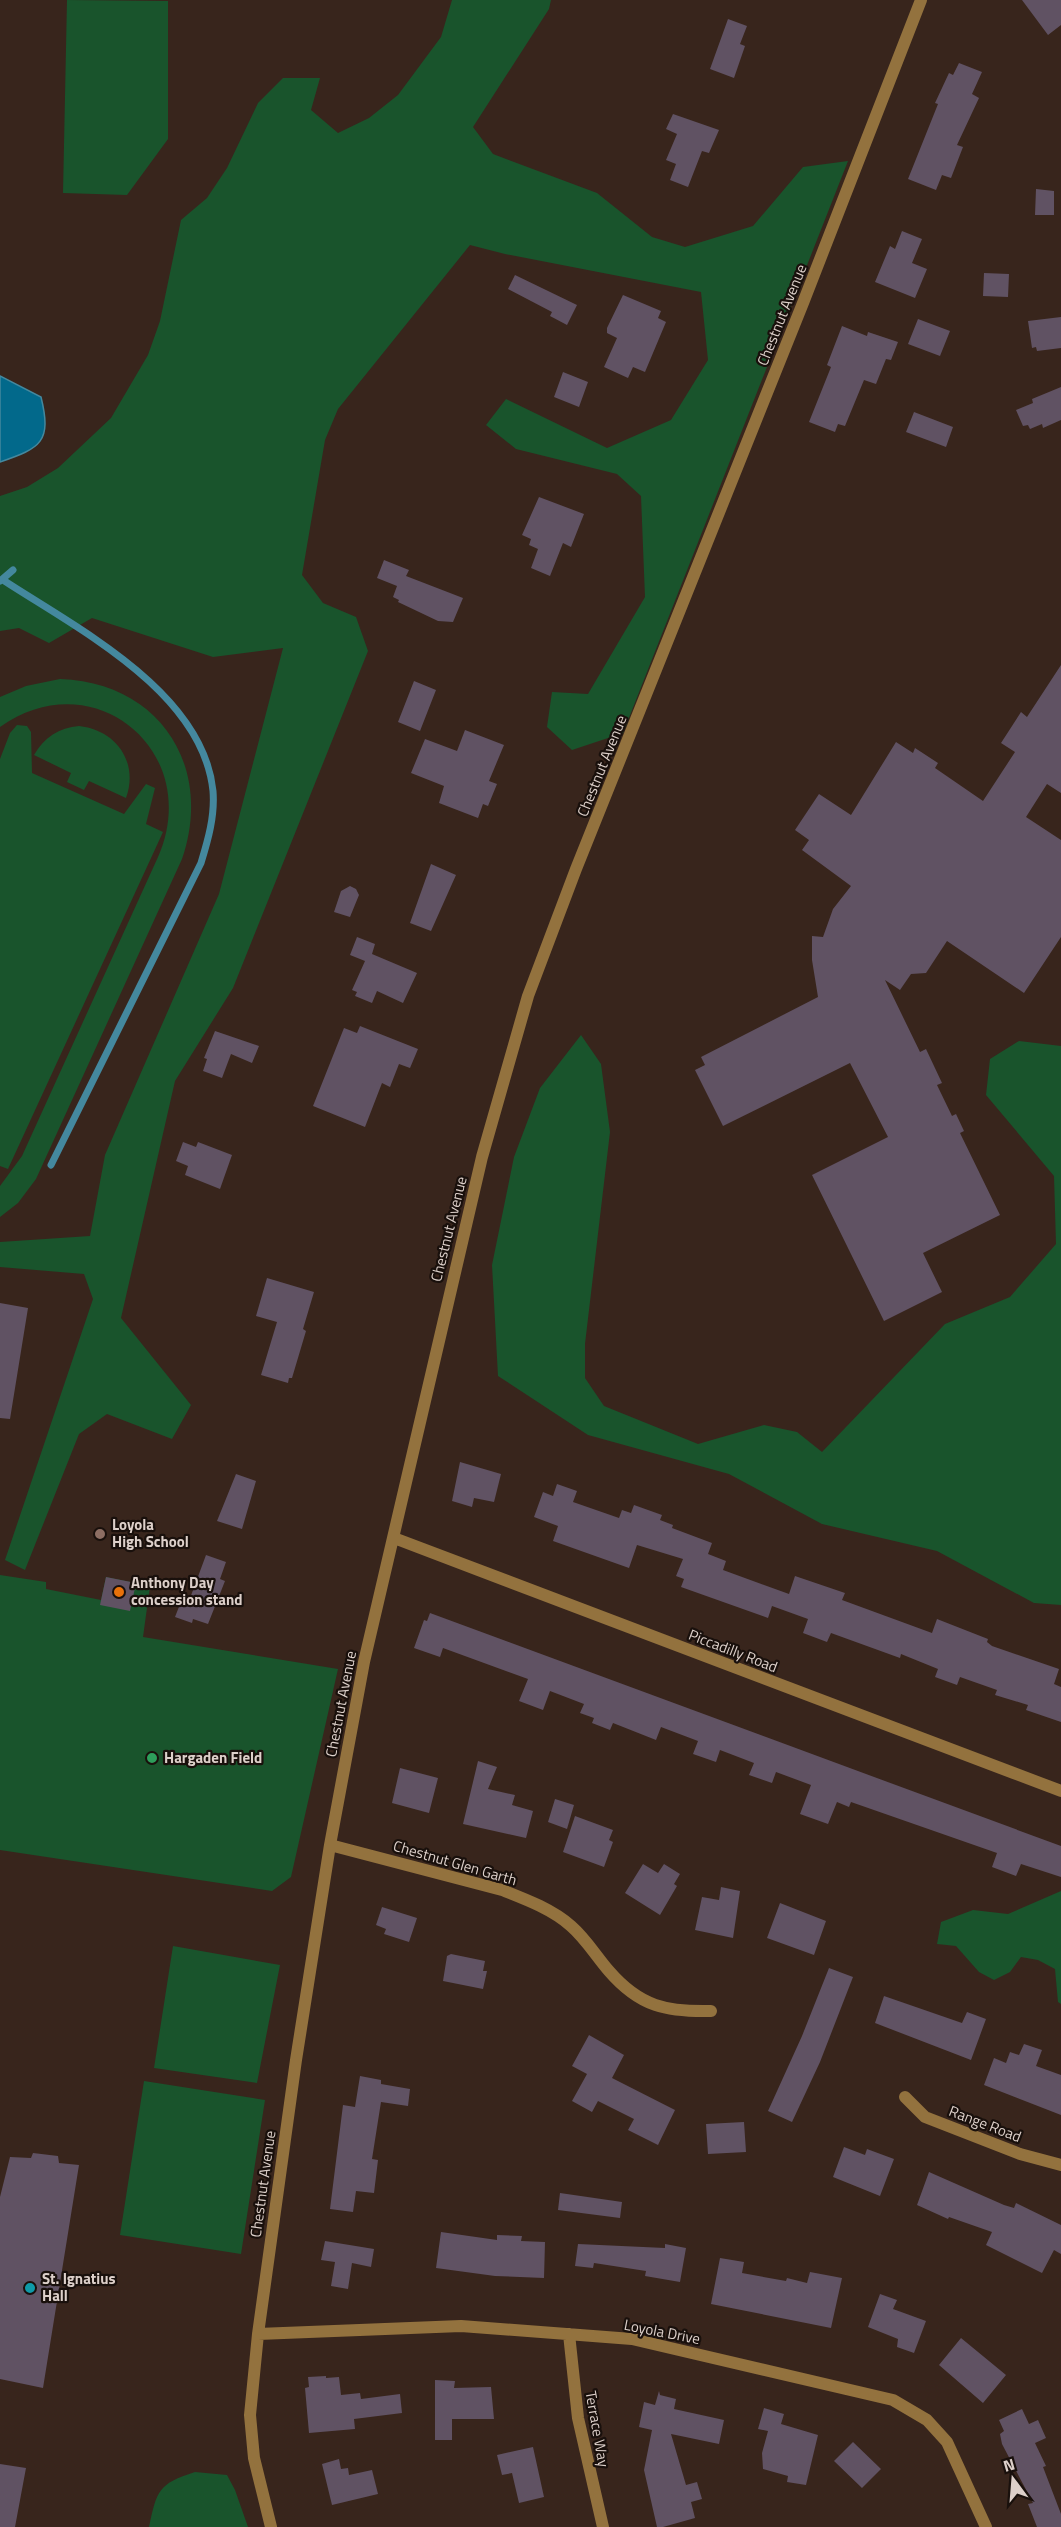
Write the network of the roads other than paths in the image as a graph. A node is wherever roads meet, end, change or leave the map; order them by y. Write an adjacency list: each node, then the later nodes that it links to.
1 (921, 0): 2 (street, Chestnut Avenue)
2 (394, 1538): 3 (street, Piccadilly Road); 4 (street, Chestnut Avenue)
3 (1061, 1791)
4 (330, 1845): 5 (street, Chestnut Glen Garth); 8 (street, Chestnut Avenue)
5 (711, 2011)
6 (905, 2097): 7 (street, Range Road)
7 (1061, 2165)
8 (258, 2334): 9 (street, Loyola Drive); 10 (street, Chestnut Avenue)
9 (569, 2334): 11 (street, Terrace Way); 12 (street, Loyola Drive)
10 (271, 2527)
11 (603, 2527)
12 (986, 2527)

